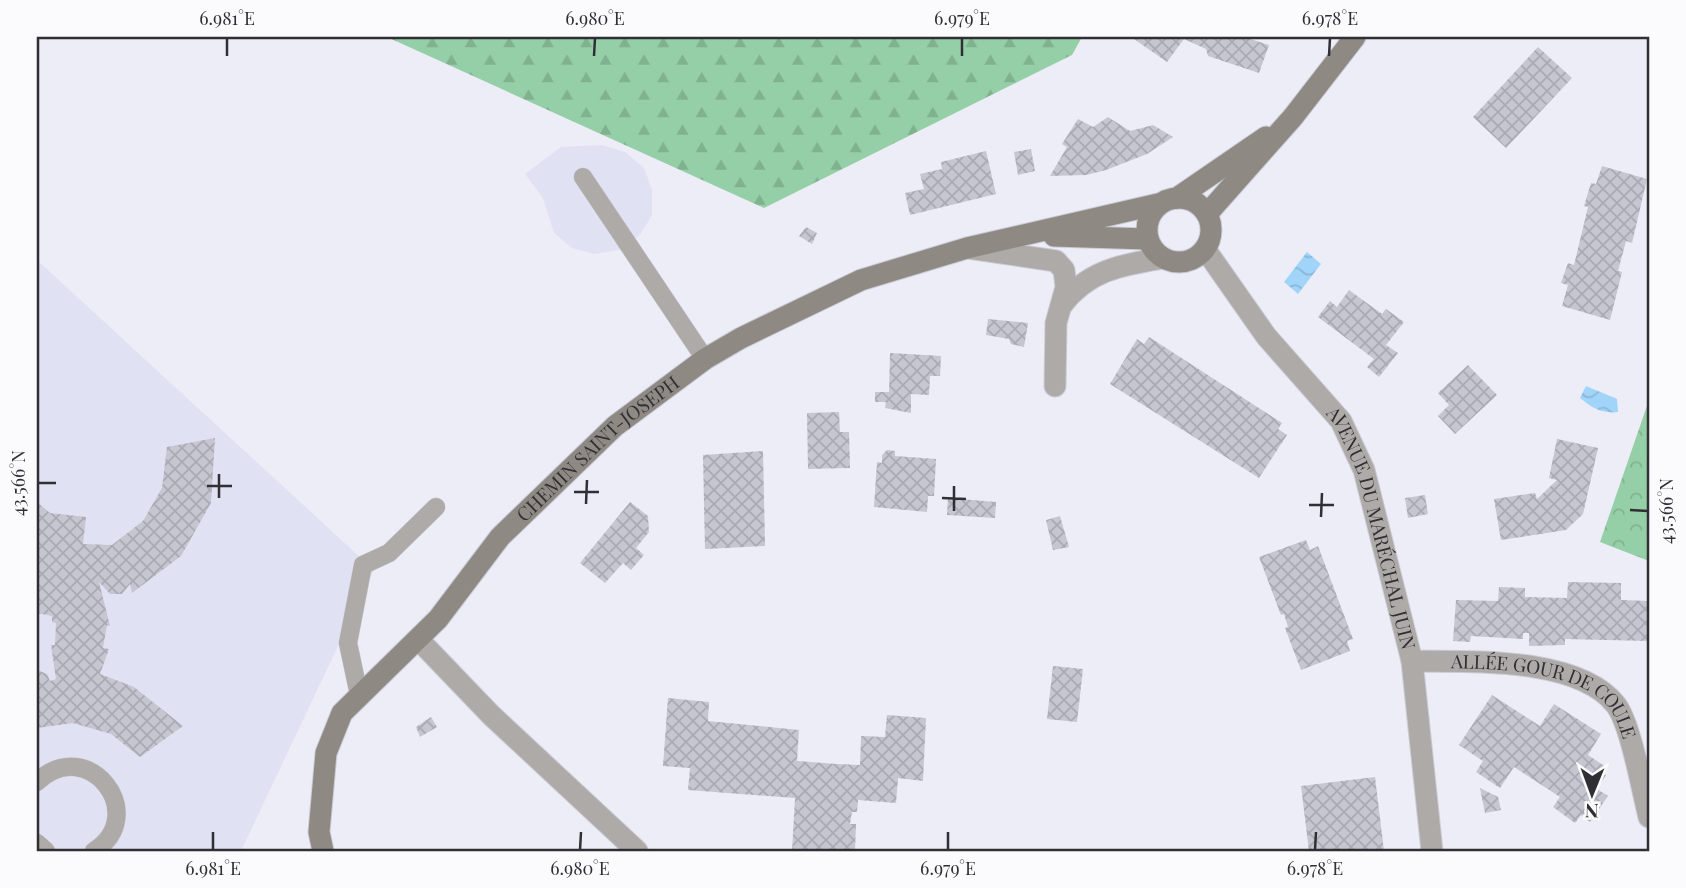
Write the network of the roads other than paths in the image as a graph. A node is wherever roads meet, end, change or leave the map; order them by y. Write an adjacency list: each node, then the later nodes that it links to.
1 (1355, 37): 2 (main road, CHEMIN SAINT-JOSEPH)
2 (1293, 117): 4 (main road, CHEMIN SAINT-JOSEPH); 5 (main road, CHEMIN SAINT-JOSEPH)
3 (583, 177): 12 (lane)
4 (1167, 201): 5 (main road); 6 (main road, CHEMIN SAINT-JOSEPH); 7 (main road)
5 (1207, 214): 9 (main road)
6 (1031, 235): 7 (main road, CHEMIN SAINT-JOSEPH); 8 (main road, CHEMIN SAINT-JOSEPH)
7 (1147, 239): 10 (main road)
8 (967, 248): 11 (street); 12 (main road, CHEMIN SAINT-JOSEPH)
9 (1205, 249): 10 (main road); 16 (street, AVENUE DU MARÉCHAL JUIN)
10 (1163, 258): 11 (street)
11 (1060, 307): 13 (street)
12 (705, 359): 15 (main road, CHEMIN SAINT-JOSEPH)
13 (1055, 386)
14 (436, 507): 17 (lane)
15 (418, 639): 17 (main road, CHEMIN SAINT-JOSEPH); 24 (street)
16 (1412, 661): 19 (street, ALLÉE GOUR DE COULE); 25 (street, AVENUE DU MARÉCHAL JUIN)
17 (359, 695): 21 (main road, CHEMIN SAINT-JOSEPH)
18 (37, 782): 23 (lane)
19 (1649, 817)
20 (37, 843): 22 (lane)
21 (318, 845)
22 (46, 851)
23 (94, 851)
24 (637, 851)
25 (1432, 851)

